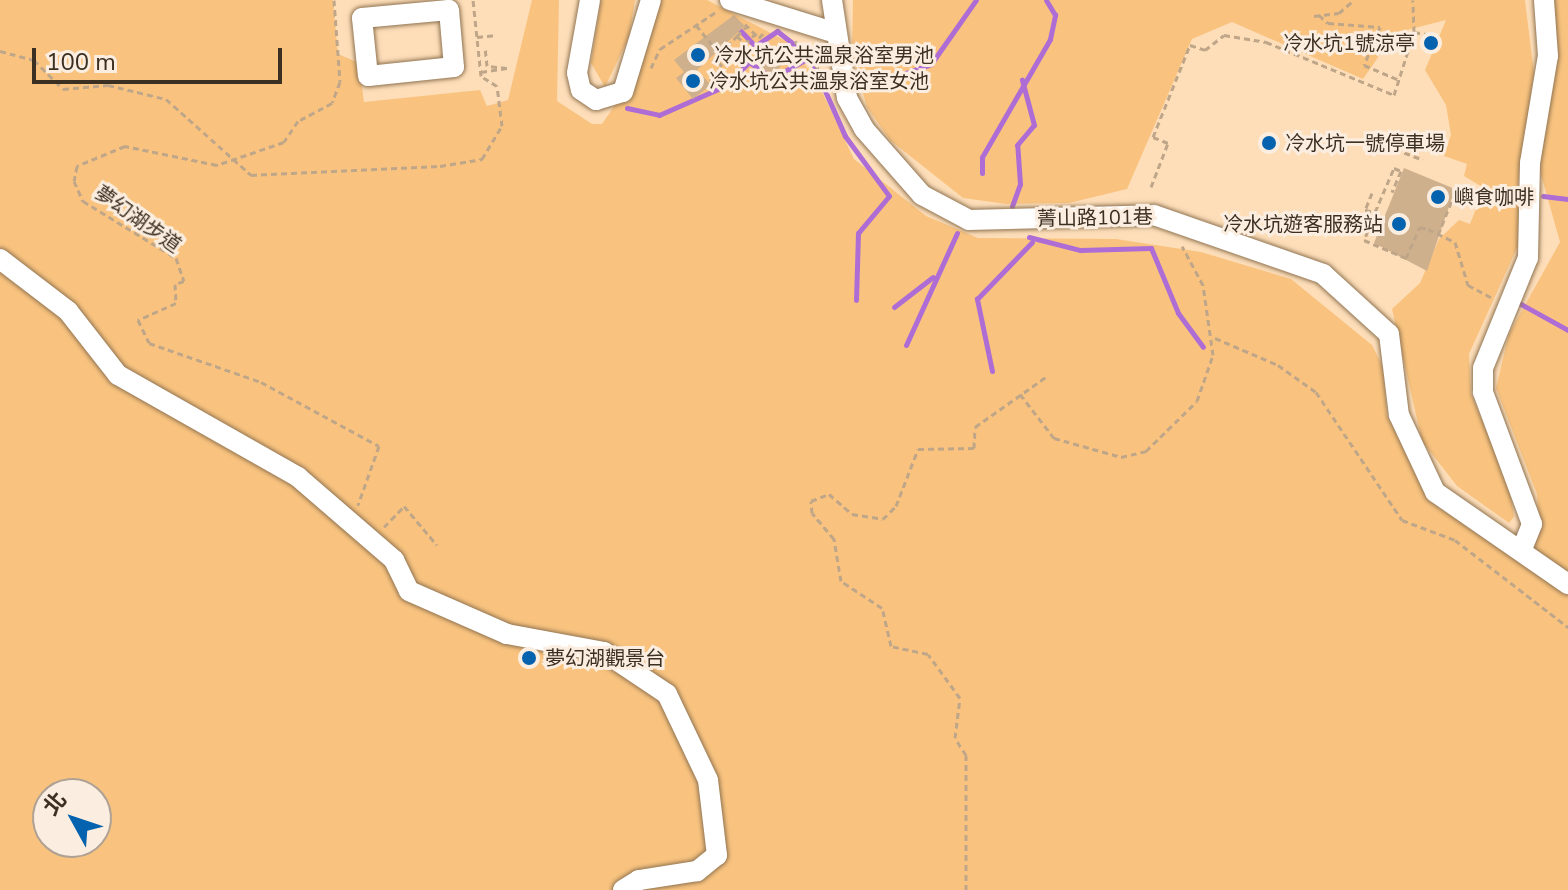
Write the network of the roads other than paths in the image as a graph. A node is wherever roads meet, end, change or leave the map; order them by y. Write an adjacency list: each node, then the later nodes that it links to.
1 (590, 0): 2 (street)
2 (651, 0)
3 (834, 0): 8 (street, 菁山路101巷)
4 (845, 0): 8 (street)
5 (1544, 0): 10 (street)
6 (449, 5): 6 (street)
7 (729, 8): 8 (street)
8 (833, 32): 10 (street, 菁山路101巷)
9 (0, 259): 12 (street)
10 (1522, 549): 11 (street, 菁山路101巷)
11 (1568, 584)
12 (623, 890)

